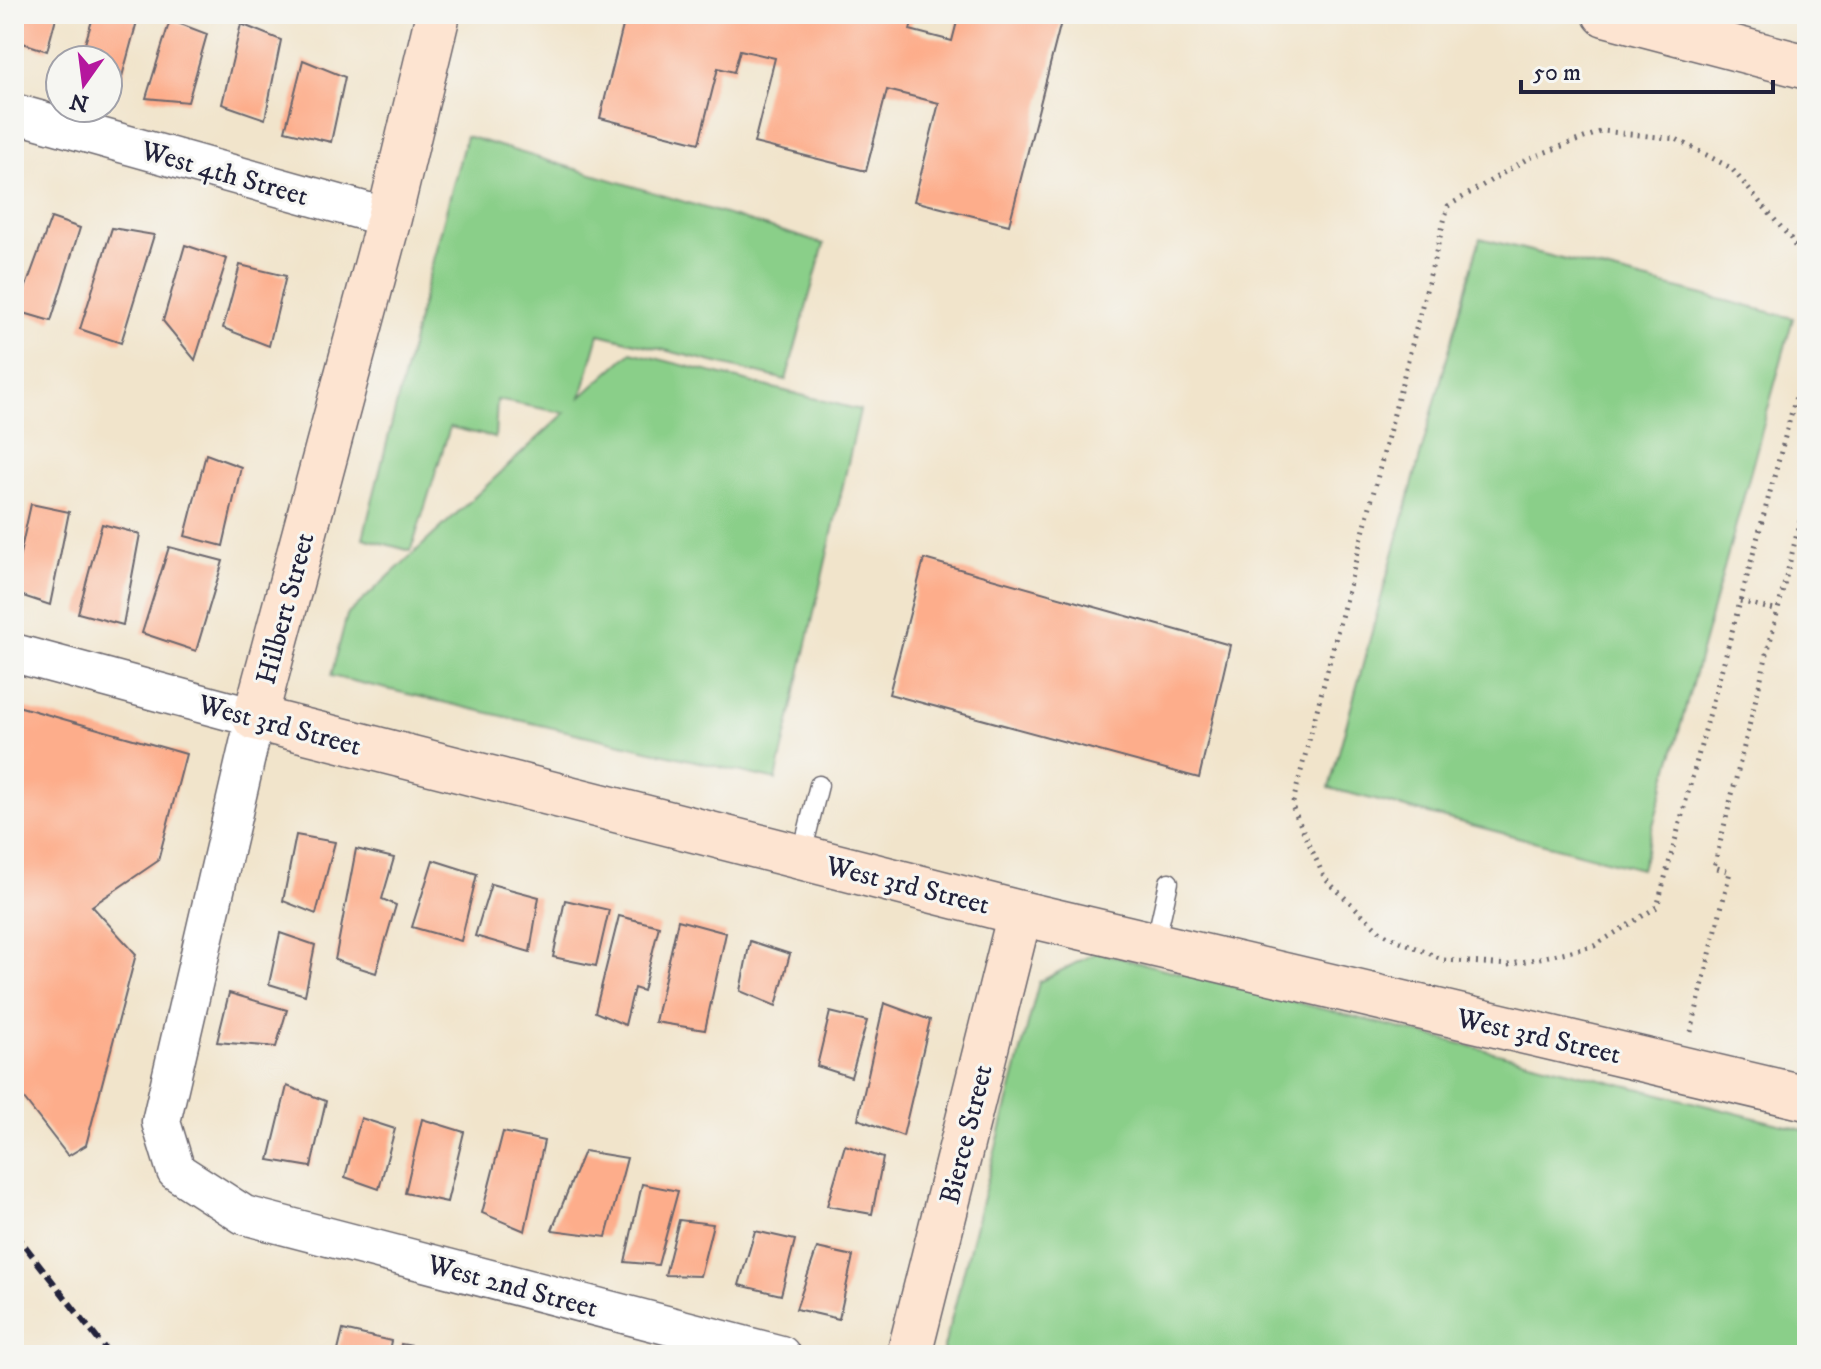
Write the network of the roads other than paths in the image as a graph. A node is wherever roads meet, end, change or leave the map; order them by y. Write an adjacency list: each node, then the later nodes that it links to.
1 (438, 14): 5 (street, Hilbert Street)
2 (1605, 14): 3 (street)
3 (1807, 67)
4 (14, 113): 5 (street, West 4th Street)
5 (389, 218): 7 (street, Hilbert Street)
6 (14, 653): 7 (street, West 3rd Street)
7 (255, 718): 9 (street, West 3rd Street); 14 (street, Hilbert Street)
8 (819, 785): 9 (lane)
9 (801, 857): 11 (street, West 3rd Street)
10 (1169, 882): 12 (lane)
11 (1020, 913): 12 (street, West 3rd Street); 16 (street, Bierce Street)
12 (1155, 944): 13 (street, West 3rd Street)
13 (1807, 1098)
14 (244, 1215): 15 (street, West 2nd Street)
15 (781, 1355)
16 (909, 1355)

